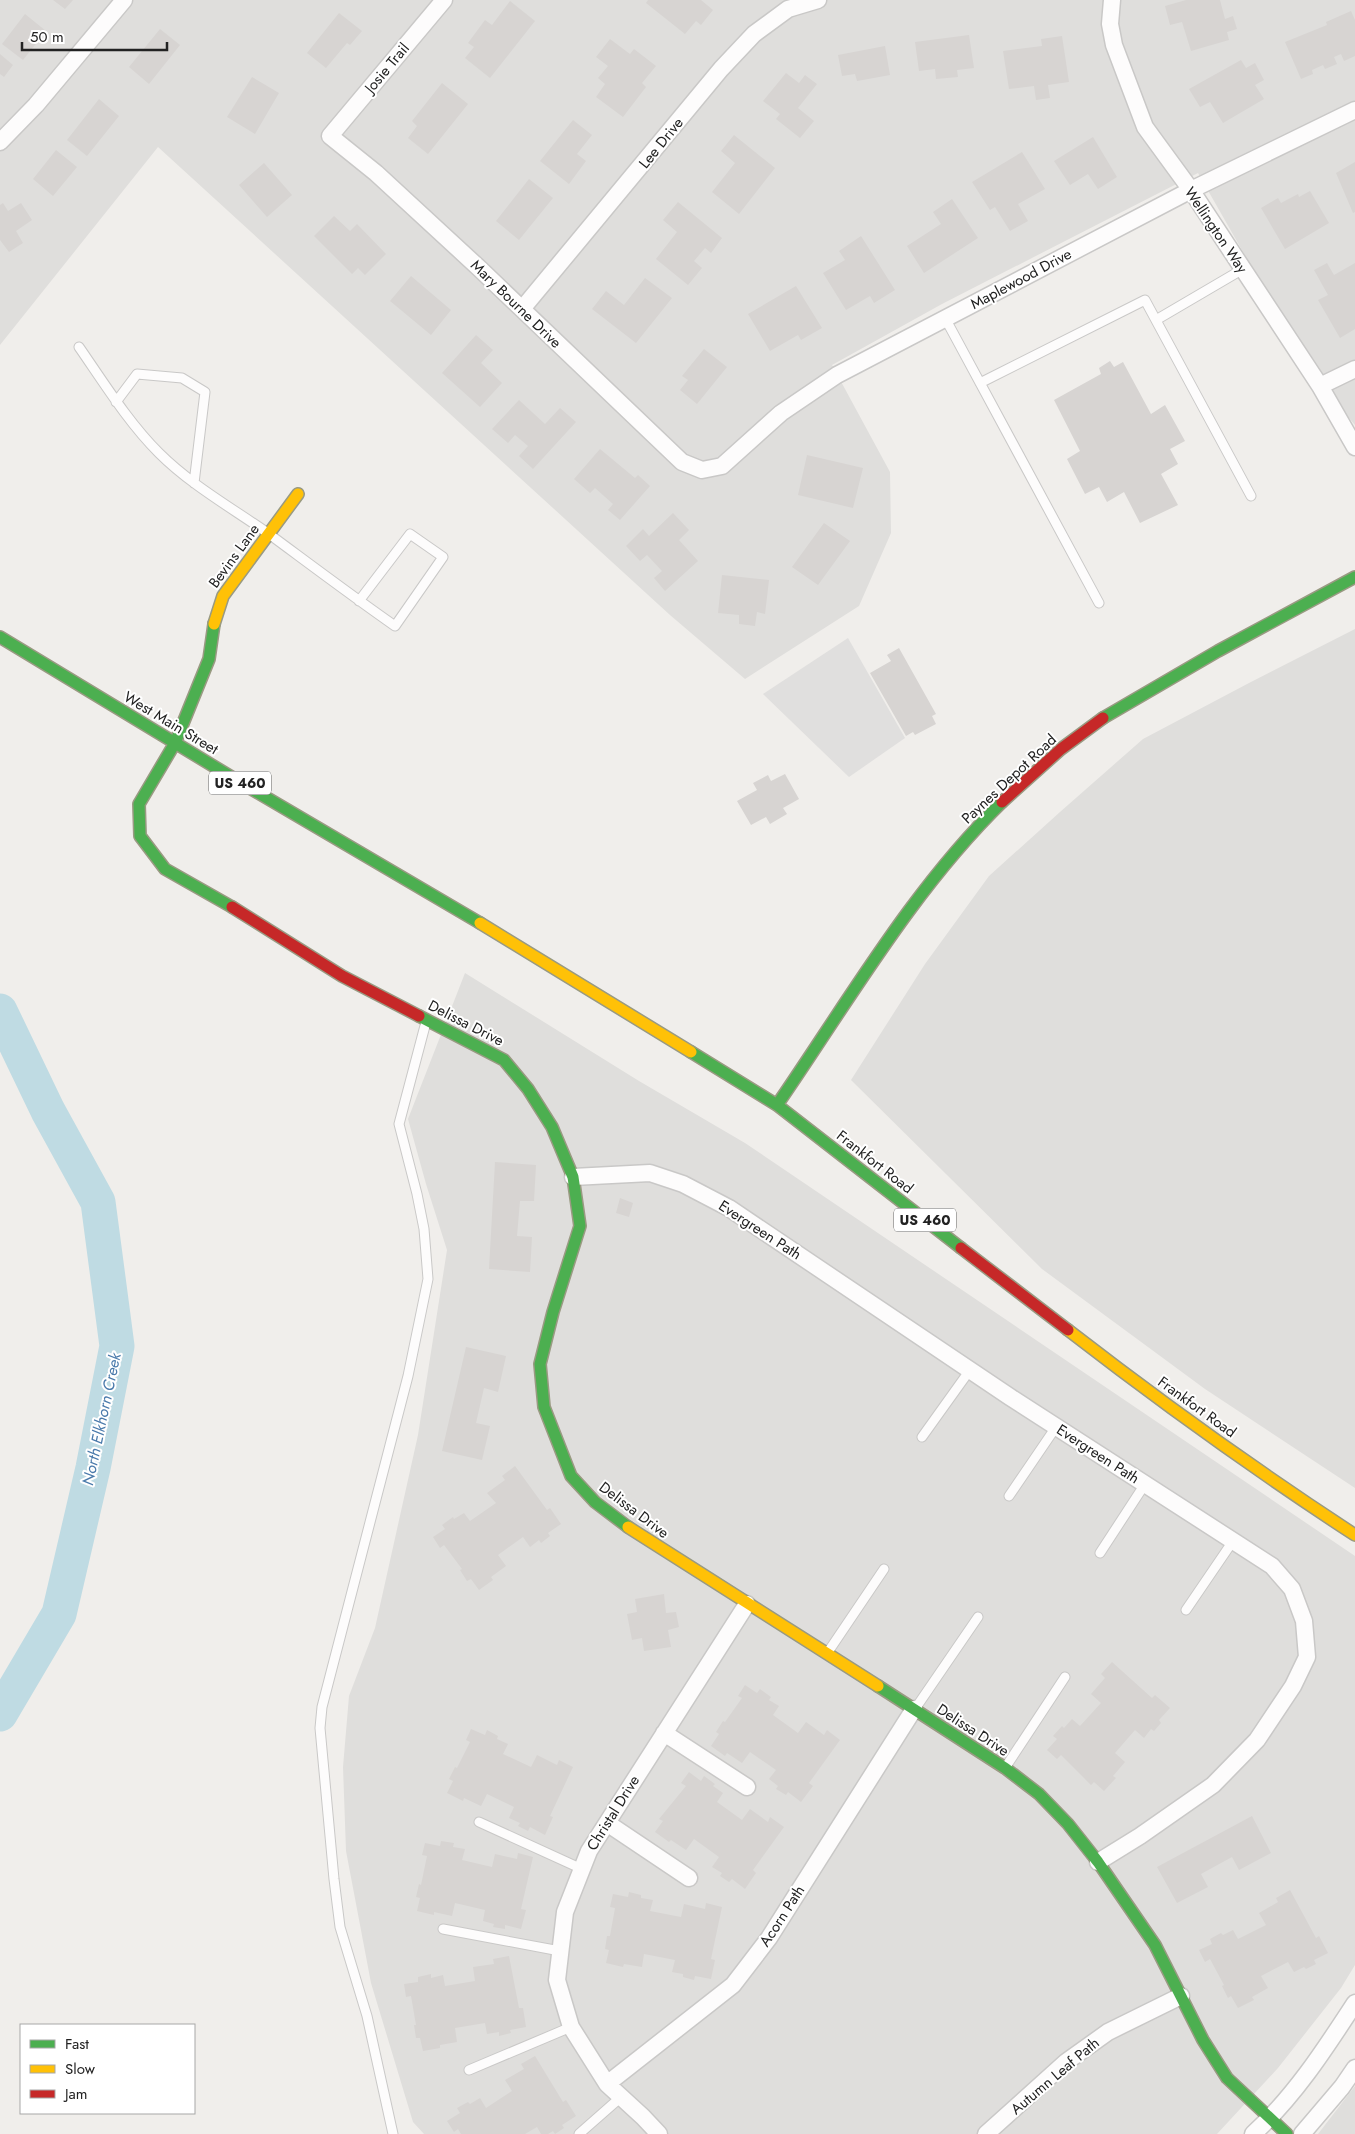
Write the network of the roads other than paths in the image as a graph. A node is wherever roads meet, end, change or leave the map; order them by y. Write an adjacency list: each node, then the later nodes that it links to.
1 (124, 0): 7 (street)
2 (444, 0): 6 (street, Josie Trail)
3 (818, 0): 10 (street, Lee Drive)
4 (1112, 0): 8 (street, Wellington Way)
5 (1355, 110): 8 (street, Maplewood Drive)
6 (330, 136): 10 (street, Mary Bourne Drive)
7 (0, 142)
8 (1191, 190): 9 (street, Wellington Way); 11 (street, Maplewood Drive)
9 (1243, 269): 12 (lane); 16 (street, Wellington Way)
10 (522, 309): 19 (street, Mary Bourne Drive)
11 (946, 318): 15 (lane); 19 (street, Maplewood Drive)
12 (1156, 320): 15 (lane); 22 (lane)
13 (79, 347): 17 (lane)
14 (1355, 369): 16 (street)
15 (980, 383): 26 (lane)
16 (1320, 386): 18 (street, Wellington Way)
17 (116, 402): 20 (lane); 20 (lane)
18 (1355, 447)
19 (702, 470)
20 (194, 482): 23 (lane)
21 (298, 494): 23 (main road, Bevins Lane)
22 (1251, 496)
23 (268, 534): 25 (lane); 28 (main road, Bevins Lane)
24 (1355, 577): 32 (main road, Paynes Depot Road)
25 (359, 601): 25 (lane)
26 (1099, 603)
27 (0, 637): 28 (main road, West Main Street / US 460)
28 (175, 743): 29 (main road, Bevins Lane); 30 (main road, West Main Street / US 460)
29 (140, 836): 31 (main road, Delissa Drive)
30 (483, 924): 32 (main road, Frankfort Road / US 460)
31 (427, 1020): 33 (main road, Delissa Drive); 67 (lane)
32 (776, 1105): 39 (main road, Frankfort Road / US 460)
33 (573, 1177): 34 (street, Evergreen Path); 43 (main road, Delissa Drive)
34 (970, 1370): 35 (street, Evergreen Path); 36 (lane)
35 (1056, 1427): 37 (street, Evergreen Path); 38 (lane)
36 (922, 1437)
37 (1145, 1484): 40 (street, Evergreen Path); 41 (lane)
38 (1009, 1496)
39 (1355, 1535)
40 (1233, 1541): 44 (lane); 54 (street, Evergreen Path)
41 (1100, 1553)
42 (884, 1569): 46 (lane)
43 (747, 1604): 46 (main road, Delissa Drive); 49 (street, Christal Drive)
44 (1186, 1610)
45 (978, 1617): 48 (lane)
46 (826, 1654): 48 (main road, Delissa Drive)
47 (1065, 1677): 50 (lane)
48 (914, 1709): 50 (main road, Delissa Drive); 64 (street, Acorn Path)
49 (664, 1733): 51 (street); 53 (street, Christal Drive)
50 (1005, 1768): 54 (main road, Delissa Drive)
51 (748, 1787)
52 (479, 1822): 55 (lane)
53 (607, 1823): 55 (street, Christal Drive); 56 (street)
54 (1098, 1862): 59 (main road, Delissa Drive)
55 (582, 1869): 58 (street, Christal Drive)
56 (689, 1878)
57 (443, 1929): 58 (lane)
58 (560, 1950): 61 (street, Christal Drive)
59 (1181, 1996): 66 (main road, Delissa Drive); 70 (street, Autumn Leaf Path)
60 (1355, 2003): 66 (street)
61 (571, 2027): 63 (lane); 64 (street, Christal Drive)
62 (1355, 2068): 73 (street)
63 (470, 2070)
64 (607, 2084): 65 (street, Christal Drive)
65 (621, 2097): 68 (lane); 69 (street, Christal Drive)
66 (1270, 2118): 71 (street); 72 (main road, Delissa Drive)
67 (393, 2134)
68 (579, 2134)
69 (659, 2134)
70 (986, 2134)
71 (1253, 2134)
72 (1287, 2134)
73 (1302, 2134)

